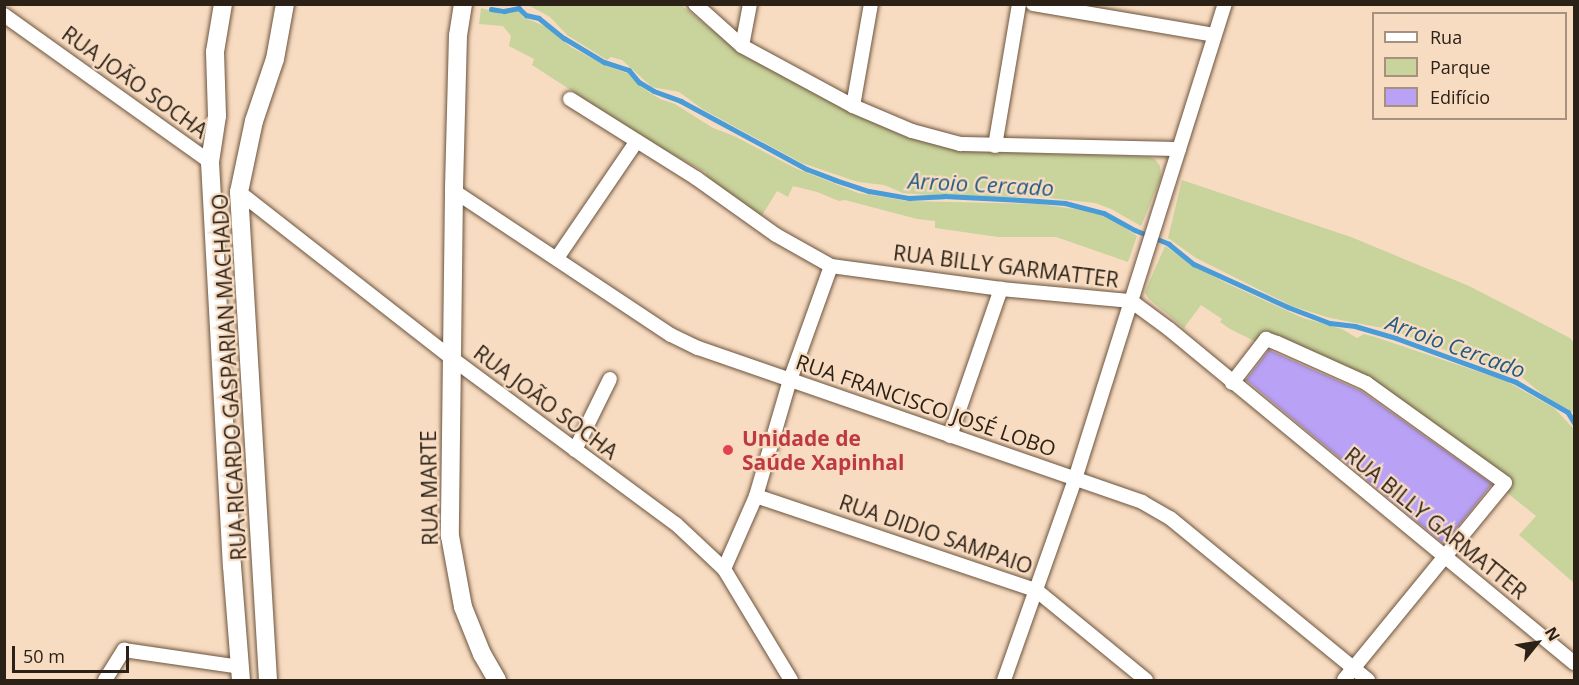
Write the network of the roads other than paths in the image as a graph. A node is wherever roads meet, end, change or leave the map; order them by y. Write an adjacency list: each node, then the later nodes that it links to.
1 (223, 4): 18 (street, RUA RICARDO GASPARIAN MACHADO)
2 (285, 4): 20 (street, RUA RICARDO GASPARIAN MACHADO)
3 (463, 4): 19 (street, RUA MARTE)
4 (695, 4): 12 (street)
5 (750, 4): 12 (street)
6 (871, 4): 14 (street)
7 (1019, 4): 16 (street)
8 (1033, 4): 11 (street)
9 (1225, 4): 11 (street)
10 (4, 15): 18 (street, RUA JOÃO SOCHA)
11 (1215, 35): 17 (street)
12 (742, 46): 14 (street)
13 (570, 99): 15 (street, RUA BILLY GARMATTER)
14 (853, 106): 16 (street)
15 (636, 142): 21 (street); 22 (street, RUA BILLY GARMATTER)
16 (995, 146): 17 (street)
17 (1179, 149): 24 (street)
18 (210, 162): 38 (street, RUA RICARDO GASPARIAN MACHADO)
19 (454, 191): 21 (street, RUA FRANCISCO JOSÉ LOBO); 25 (street, RUA MARTE)
20 (239, 192): 25 (street, RUA JOÃO SOCHA); 40 (street, RUA RICARDO GASPARIAN MACHADO)
21 (556, 258): 27 (street, RUA FRANCISCO JOSÉ LOBO)
22 (831, 266): 23 (street, RUA BILLY GARMATTER); 27 (street)
23 (1001, 289): 24 (street, RUA BILLY GARMATTER); 29 (street)
24 (1131, 302): 28 (street, RUA BILLY GARMATTER); 31 (street)
25 (450, 357): 30 (street, RUA JOÃO SOCHA); 41 (street, RUA MARTE)
26 (610, 379): 30 (street)
27 (790, 380): 29 (street, RUA FRANCISCO JOSÉ LOBO); 32 (street)
28 (1232, 383): 33 (street, RUA BILLY GARMATTER); 33 (street)
29 (950, 436): 31 (street, RUA FRANCISCO JOSÉ LOBO)
30 (575, 450): 34 (street, RUA JOÃO SOCHA)
31 (1075, 479): 35 (street); 37 (street, RUA FRANCISCO JOSÉ LOBO)
32 (756, 496): 34 (street); 35 (street, RUA DIDIO SAMPAIO)
33 (1446, 558): 36 (street, RUA BILLY GARMATTER); 37 (street)
34 (724, 569): 42 (street, RUA JOÃO SOCHA)
35 (1036, 590): 43 (street); 44 (street, RUA DIDIO SAMPAIO)
36 (1575, 663)
37 (1353, 669): 45 (street); 46 (street, RUA FRANCISCO JOSÉ LOBO)
38 (240, 674): 39 (street)
39 (105, 681)
40 (268, 681)
41 (497, 681)
42 (791, 681)
43 (1004, 681)
44 (1146, 681)
45 (1344, 681)
46 (1368, 681)

